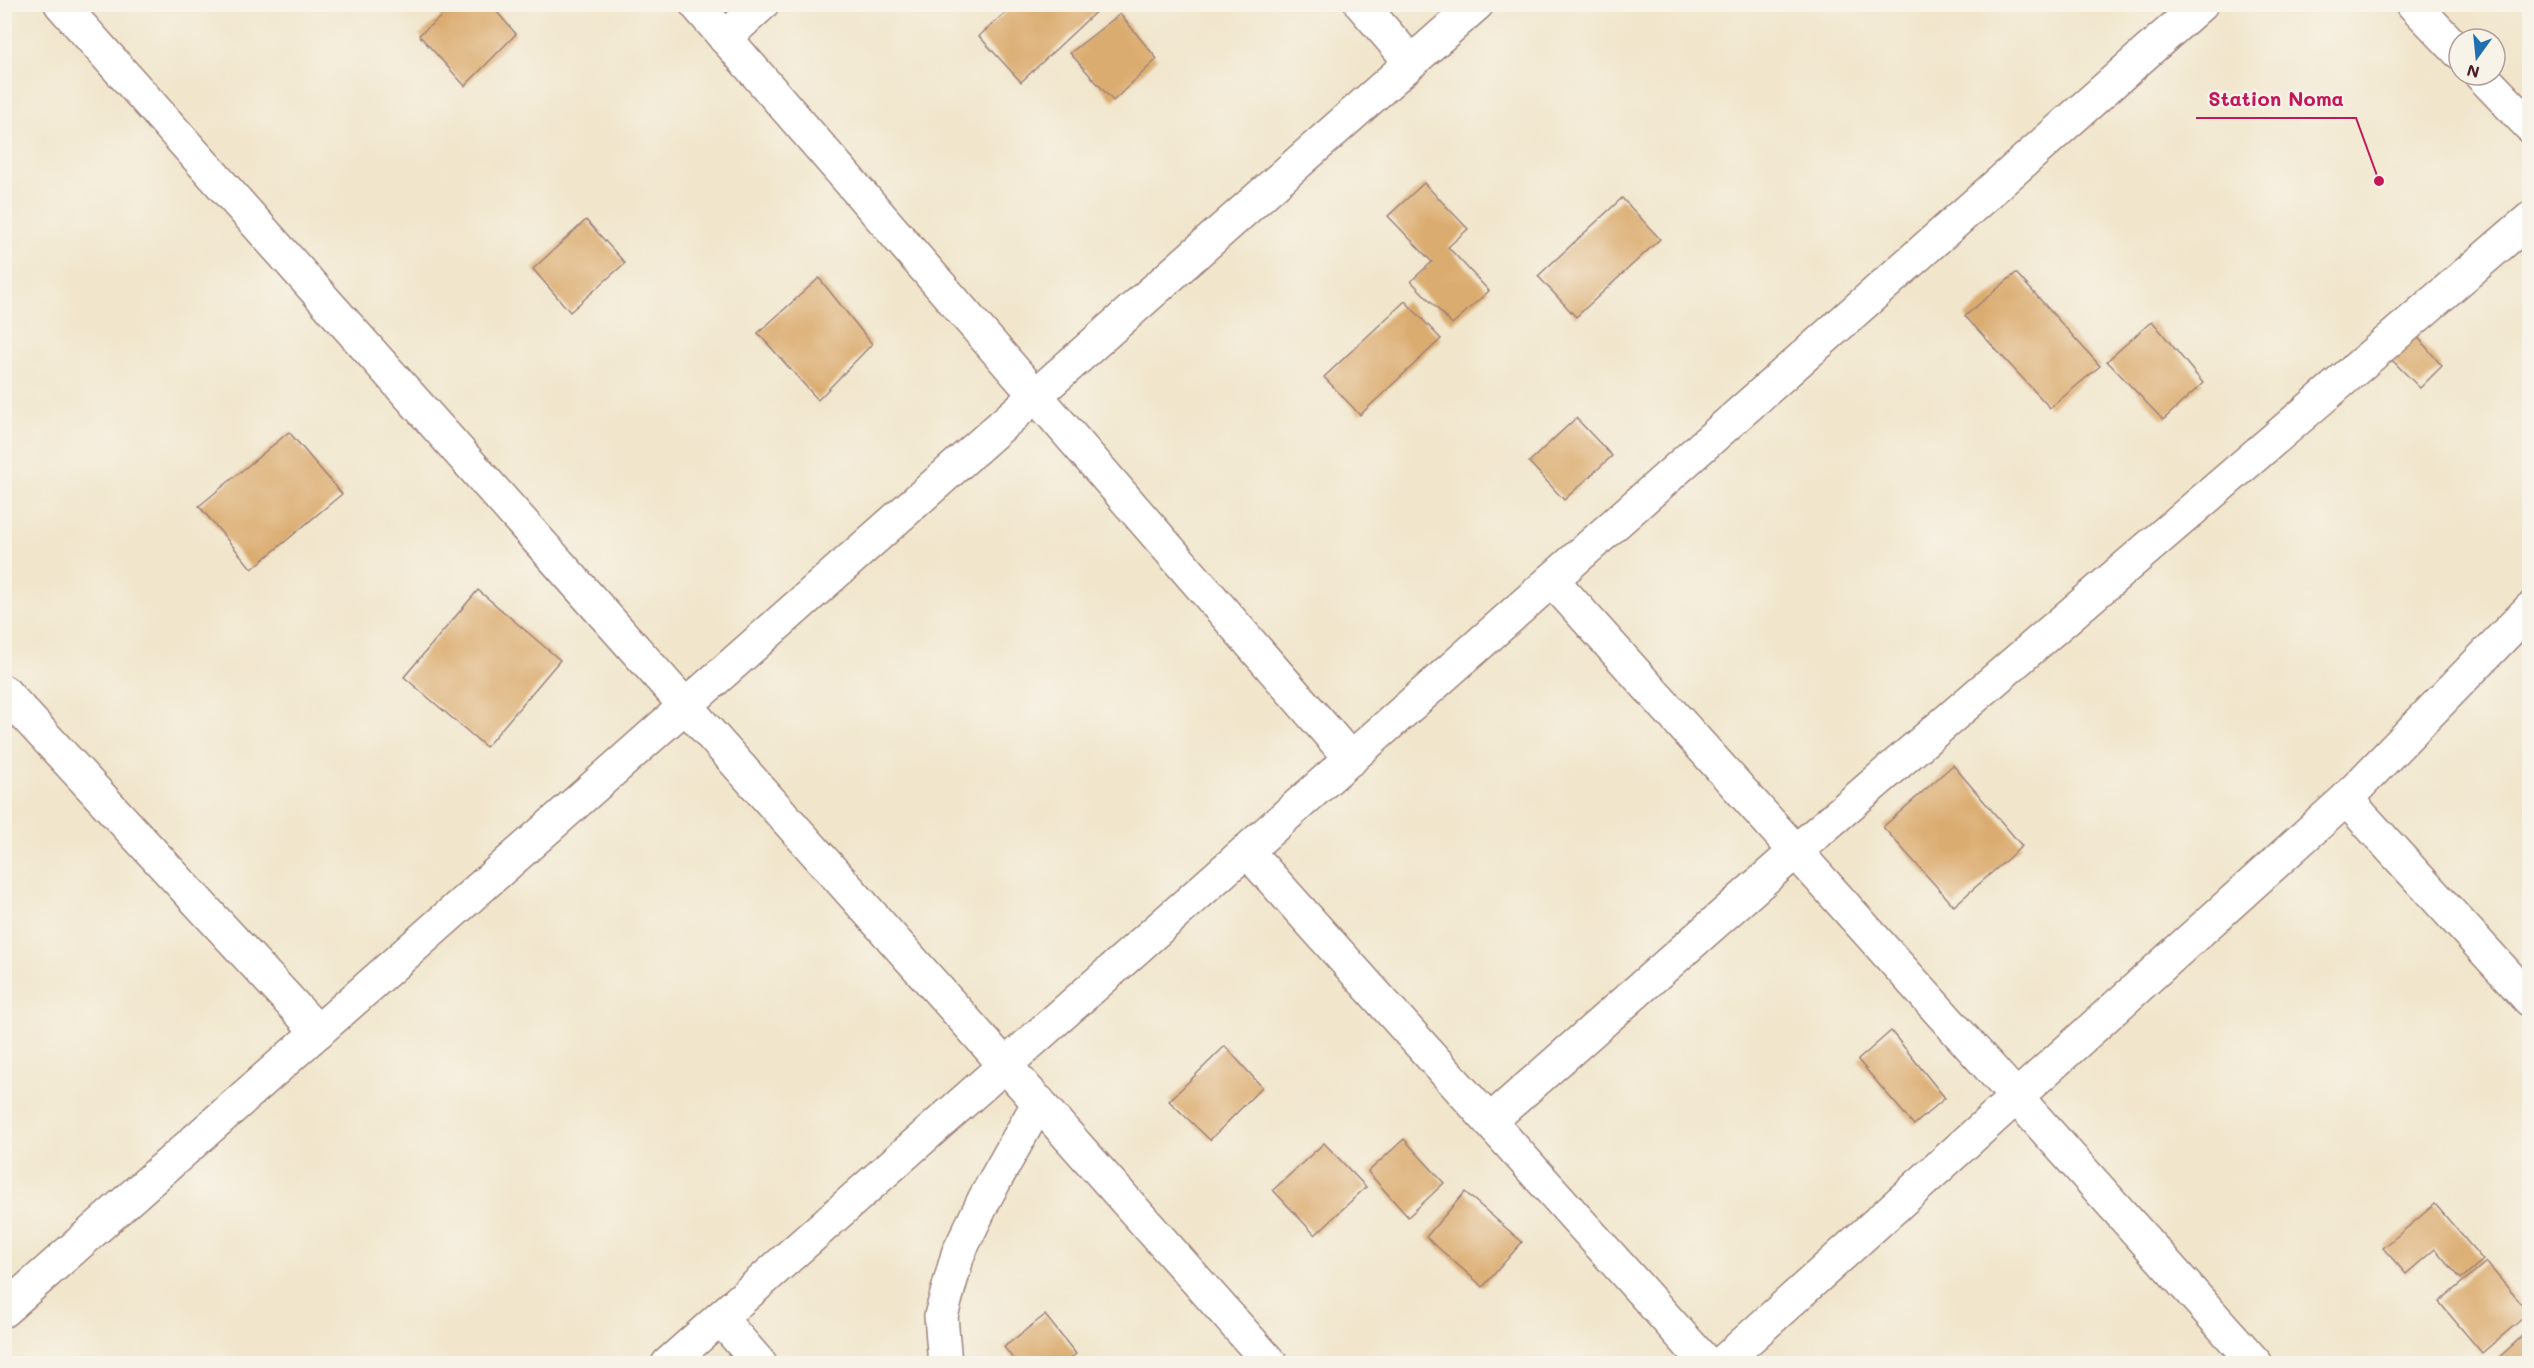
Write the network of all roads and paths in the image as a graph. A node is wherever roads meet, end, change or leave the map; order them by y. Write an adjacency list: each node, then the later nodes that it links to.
1 (61, 4): 18 (street)
2 (696, 4): 8 (street)
3 (762, 4): 8 (street)
4 (1361, 4): 10 (street)
5 (1477, 4): 10 (street)
6 (2201, 4): 15 (street)
7 (2413, 4): 9 (street)
8 (725, 38): 14 (street)
9 (2447, 39)
10 (1411, 62): 14 (street)
11 (2492, 87): 12 (street)
12 (2529, 126)
13 (2529, 219): 22 (street)
14 (1036, 395): 18 (street); 19 (street)
15 (1552, 580): 19 (street); 22 (street)
16 (2529, 609): 20 (street)
17 (4, 692): 24 (street)
18 (685, 706): 24 (street); 25 (street)
19 (1351, 759): 21 (street)
20 (2346, 799): 23 (street); 26 (street)
21 (1247, 851): 25 (street); 28 (street)
22 (1796, 851): 26 (street); 28 (street)
23 (2529, 1000)
24 (318, 1032): 29 (street)
25 (1005, 1065): 27 (street); 30 (street)
26 (2016, 1097): 36 (street); 37 (street)
27 (1039, 1102): 33 (street); 34 (street)
28 (1490, 1121): 35 (street)
29 (4, 1310)
30 (720, 1318): 31 (street); 32 (street)
31 (668, 1364)
32 (760, 1364)
33 (945, 1364)
34 (1271, 1364)
35 (1707, 1364)
36 (1721, 1364)
37 (2256, 1364)

